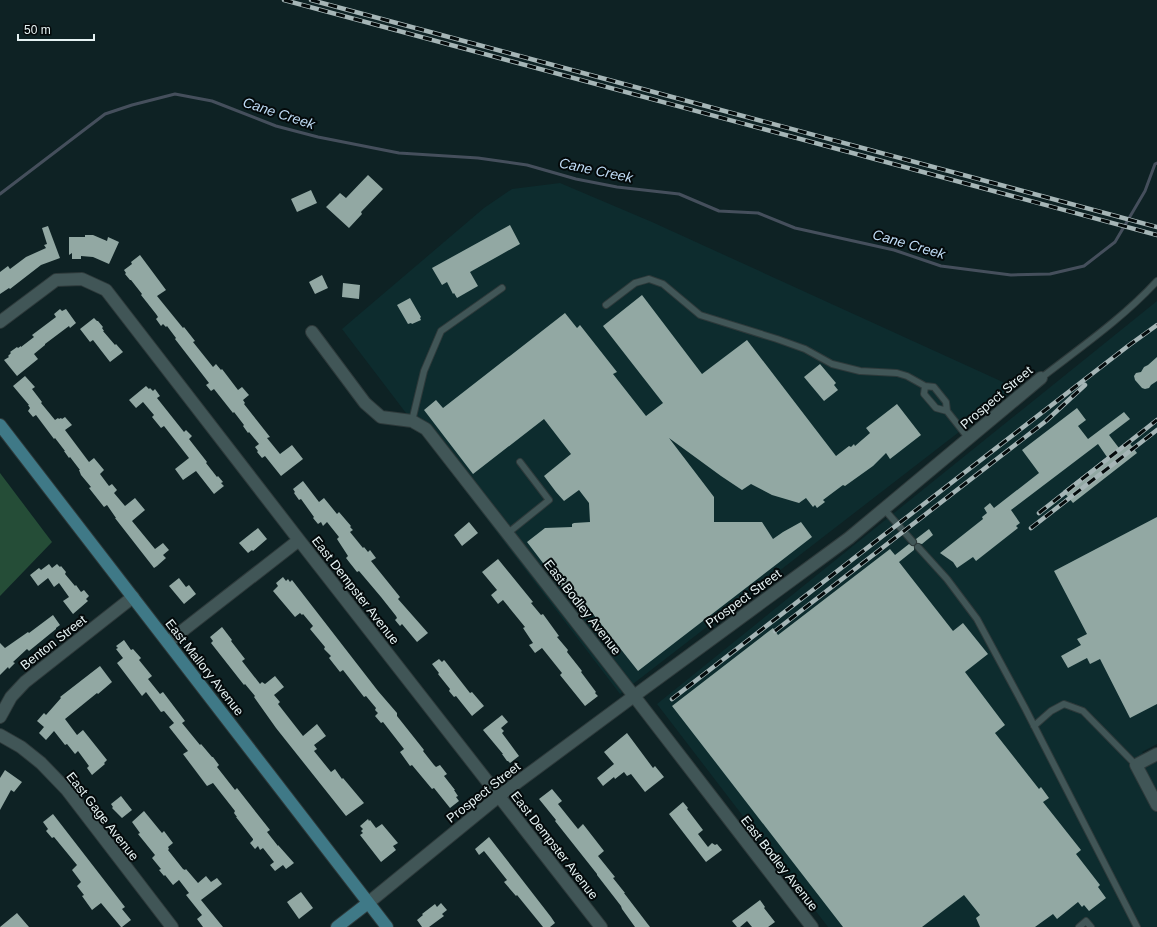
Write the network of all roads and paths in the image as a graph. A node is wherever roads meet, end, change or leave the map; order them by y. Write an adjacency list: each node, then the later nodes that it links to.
1 (1157, 281): 6 (lane, Prospect Street)
2 (502, 288): 9 (lane)
3 (606, 305): 7 (lane)
4 (0, 322): 15 (street, East Dempster Avenue)
5 (312, 332): 9 (street, East Bodley Avenue)
6 (1041, 378): 11 (street, Prospect Street)
7 (925, 386): 8 (lane); 8 (lane)
8 (947, 411): 11 (lane)
9 (412, 421): 14 (street, East Bodley Avenue)
10 (0, 425): 18 (main road, East Mallory Avenue)
11 (968, 439): 13 (street, Prospect Street)
12 (520, 462): 14 (lane)
13 (884, 509): 16 (lane); 20 (street, Prospect Street)
14 (508, 533): 20 (street, East Bodley Avenue)
15 (299, 540): 19 (street); 26 (street, East Dempster Avenue)
16 (912, 542)
17 (918, 547): 22 (lane)
18 (133, 597): 19 (main road, East Mallory Avenue); 21 (street, Benton Street)
19 (168, 642): 28 (main road, East Mallory Avenue)
20 (634, 696): 26 (street, Prospect Street); 33 (street, East Bodley Avenue)
21 (0, 717)
22 (1034, 726): 25 (lane); 36 (lane)
23 (0, 735): 29 (street, East Gage Avenue)
24 (1157, 754): 25 (street)
25 (1136, 765): 27 (street)
26 (499, 796): 28 (street, Prospect Street); 32 (street, East Dempster Avenue)
27 (1157, 804)
28 (368, 903): 30 (main road, Prospect Street); 31 (main road, East Mallory Avenue)
29 (172, 927)
30 (337, 927)
31 (387, 927)
32 (601, 927)
33 (812, 927)
34 (1079, 927): 35 (lane)
35 (1091, 927)
36 (1137, 927)

